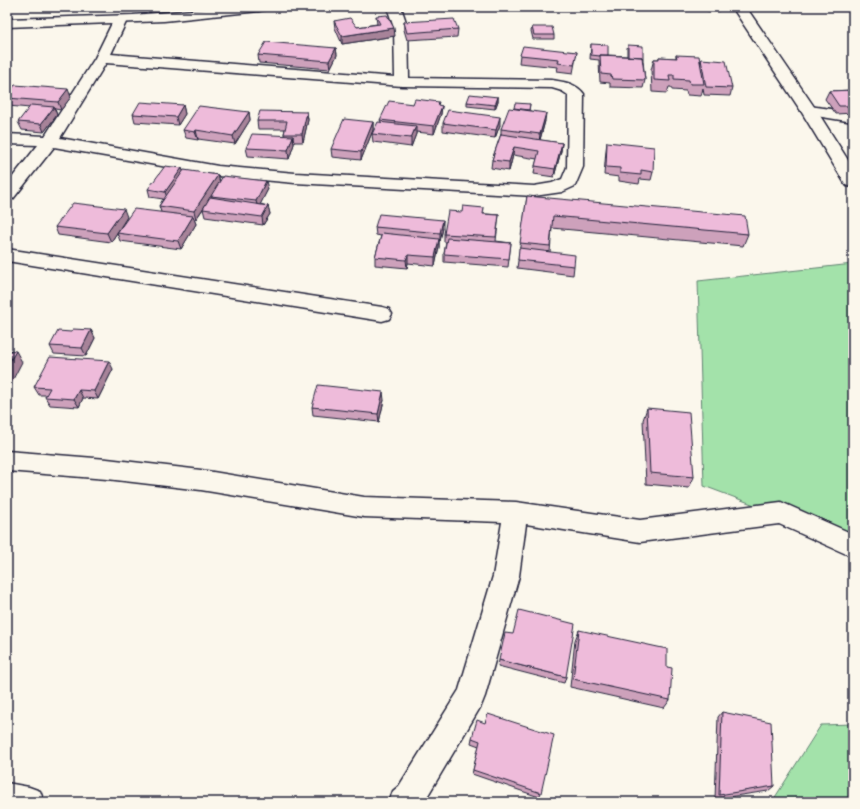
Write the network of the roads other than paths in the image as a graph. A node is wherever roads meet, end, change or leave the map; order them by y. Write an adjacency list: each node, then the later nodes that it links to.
1 (259, 7): 4 (street)
2 (394, 7): 7 (street)
3 (739, 7): 8 (street)
4 (120, 20): 5 (street); 6 (street)
5 (7, 23)
6 (102, 58): 7 (street); 11 (street)
7 (402, 82): 11 (street)
8 (809, 111): 9 (street); 12 (street)
9 (853, 118)
10 (7, 140): 11 (street)
11 (50, 141): 13 (street)
12 (853, 182)
13 (7, 195)
14 (7, 255): 15 (street)
15 (382, 314)
16 (7, 461): 17 (street)
17 (516, 512): 18 (street); 21 (street)
18 (853, 546)
19 (7, 798): 20 (street)
20 (29, 802)
21 (404, 802)

